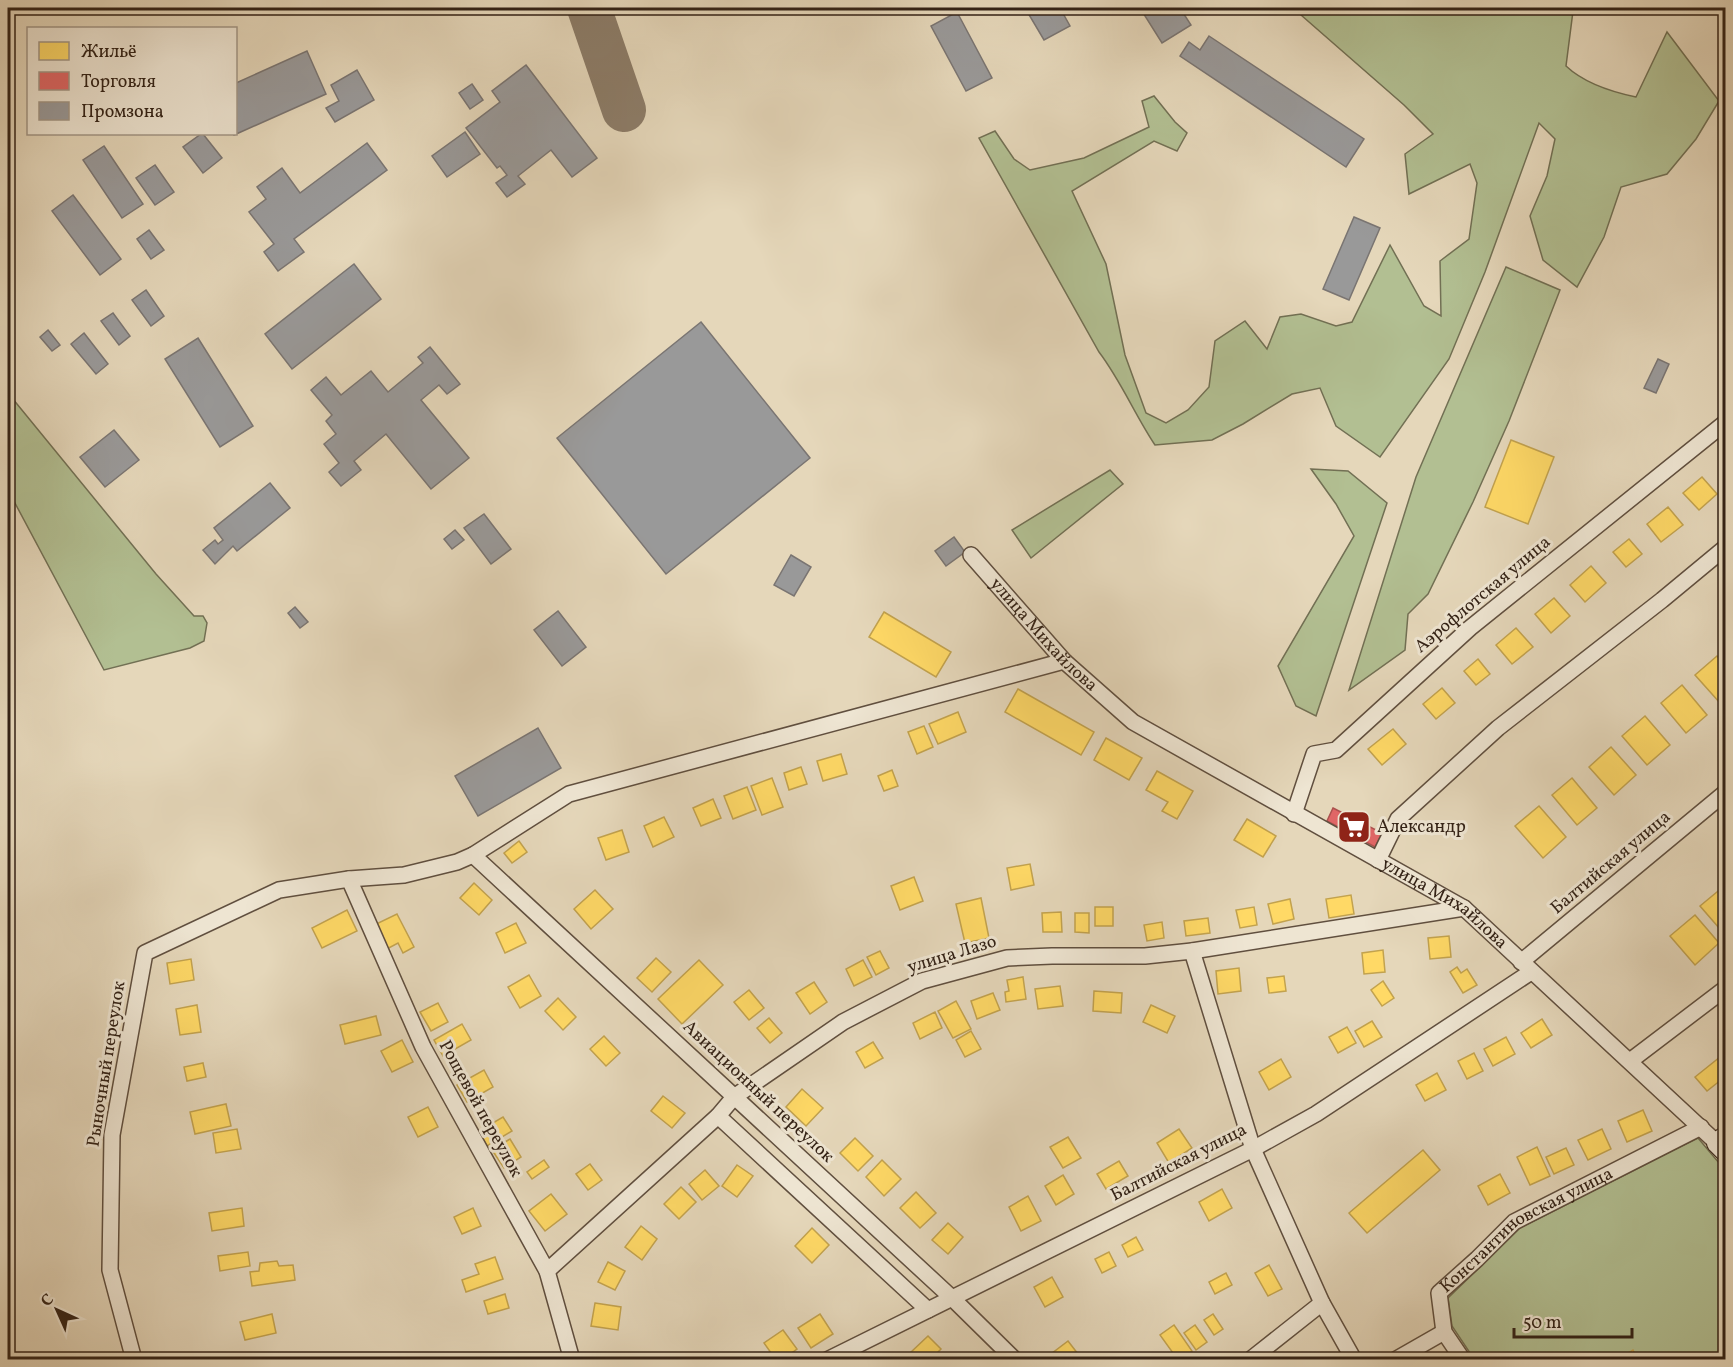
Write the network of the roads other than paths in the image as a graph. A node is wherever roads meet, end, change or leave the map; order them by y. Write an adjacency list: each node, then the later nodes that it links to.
1 (1725, 422): 6 (street, Аэрофлотская улица)
2 (1725, 547): 8 (street)
3 (971, 555): 4 (street, улица Михайлова)
4 (1064, 661): 6 (street, улица Михайлова); 7 (street)
5 (1725, 792): 12 (street, Балтийская улица)
6 (1294, 814): 8 (street, улица Михайлова)
7 (473, 855): 9 (street); 15 (street, Авиационный переулок)
8 (1378, 860): 10 (street, улица Михайлова)
9 (349, 879): 20 (street, Рощевой переулок); 25 (street, Рыночный переулок)
10 (1464, 908): 11 (street, улица Лазо); 12 (street, улица Михайлова)
11 (1192, 951): 15 (street, улица Лазо); 19 (street)
12 (1526, 967): 14 (street, улица Михайлова); 19 (street, Балтийская улица)
13 (1725, 988): 14 (street)
14 (1630, 1061): 17 (street, улица Михайлова)
15 (734, 1097): 16 (street, улица Лазо); 21 (street, Авиационный переулок)
16 (718, 1116): 20 (street, улица Лазо); 23 (street)
17 (1701, 1127): 18 (street, улица Михайлова); 24 (street, Константиновская улица)
18 (1723, 1144)
19 (1253, 1149): 21 (street, Балтийская улица); 22 (street)
20 (547, 1271): 26 (street, Рощевой переулок)
21 (952, 1298): 23 (street, Балтийская улица); 28 (street, Авиационный переулок)
22 (1322, 1303): 29 (street); 30 (street)
23 (928, 1310): 27 (street, Балтийская улица)
24 (1444, 1332): 31 (street); 32 (street)
25 (134, 1359)
26 (572, 1359)
27 (827, 1359)
28 (1015, 1359)
29 (1250, 1359)
30 (1354, 1359)
31 (1395, 1359)
32 (1463, 1359)

